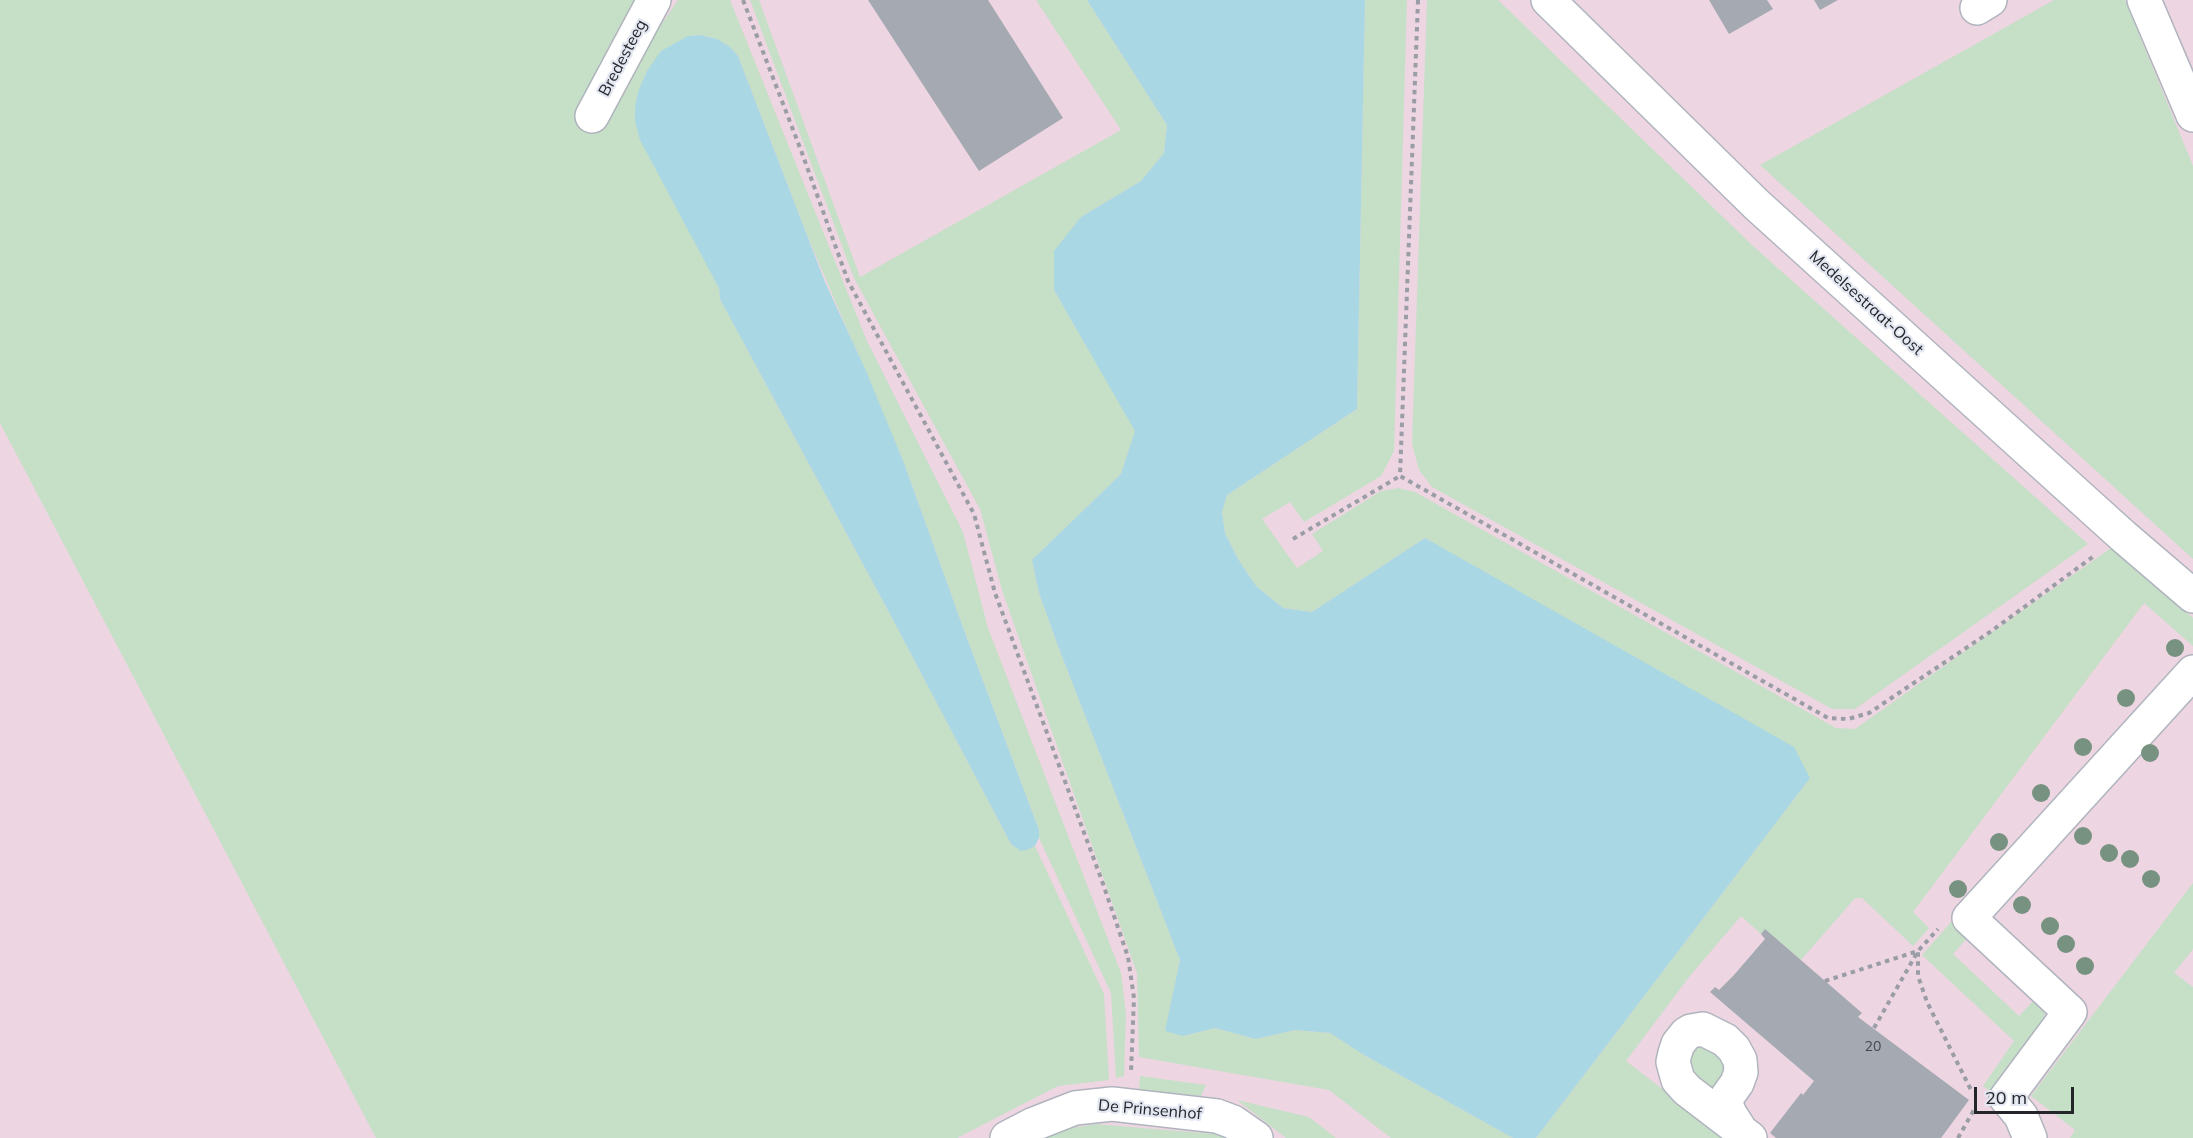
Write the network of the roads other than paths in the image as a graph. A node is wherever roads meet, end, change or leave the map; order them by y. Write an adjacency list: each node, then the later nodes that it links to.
1 (654, 0): 5 (street, Bredesteeg)
2 (1548, 0): 6 (street, Medelsestraat-Oost)
3 (2144, 0): 4 (street)
4 (2193, 115)
5 (592, 116)
6 (2193, 596)
7 (2193, 672): 10 (street)
8 (1008, 1138): 9 (street, De Prinsenhof)
9 (1256, 1138)
10 (2030, 1138)

